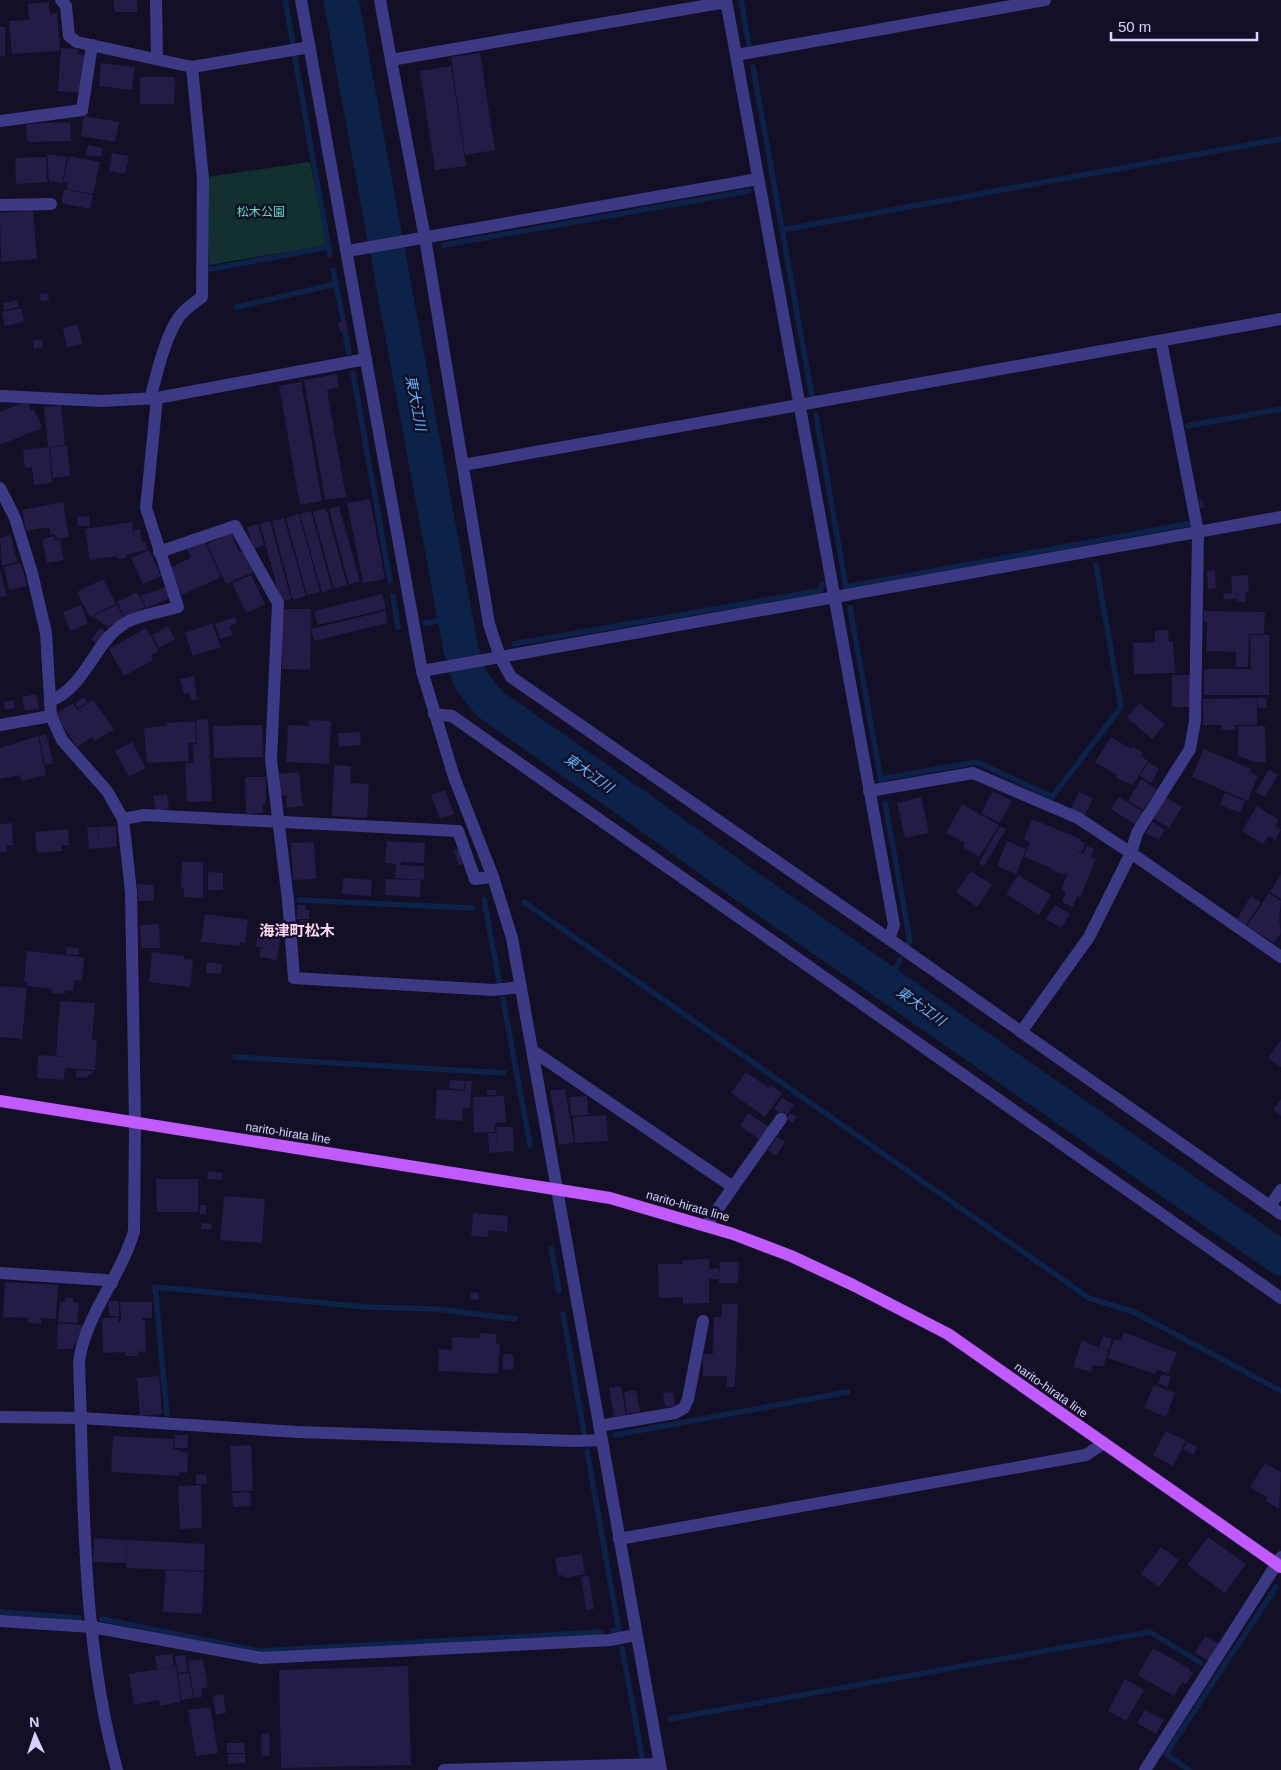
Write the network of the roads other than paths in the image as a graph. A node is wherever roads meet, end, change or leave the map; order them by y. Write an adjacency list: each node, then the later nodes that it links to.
1 (61, 0): 7 (street)
2 (156, 0): 10 (street)
3 (301, 0): 8 (street)
4 (380, 0): 11 (street)
5 (1045, 0): 9 (street)
6 (726, 1): 9 (street); 11 (street)
7 (92, 45): 10 (street); 13 (street)
8 (310, 47): 12 (street); 18 (street)
9 (736, 55): 14 (street)
10 (157, 58): 12 (street)
11 (392, 60): 17 (street)
12 (192, 67): 23 (street)
13 (0, 121)
14 (758, 179): 17 (street); 24 (street)
15 (0, 204): 16 (street)
16 (51, 204)
17 (422, 238): 18 (street); 25 (street)
18 (353, 250): 21 (street)
19 (1281, 319): 20 (street)
20 (1161, 341): 24 (street); 28 (street)
21 (366, 359): 23 (street); 32 (street)
22 (0, 396): 23 (street)
23 (154, 399): 29 (street)
24 (799, 405): 25 (street); 30 (street)
25 (463, 465): 31 (street)
26 (0, 488): 33 (street)
27 (1281, 517): 28 (street)
28 (1198, 532): 30 (street); 40 (street)
29 (159, 552): 33 (street); 39 (street)
30 (833, 598): 31 (street); 37 (street)
31 (496, 657): 32 (street); 42 (street)
32 (428, 670): 34 (street)
33 (50, 702): 35 (street)
34 (434, 714): 41 (street); 57 (street)
35 (51, 716): 36 (street); 38 (street)
36 (0, 725)
37 (869, 791): 40 (street); 42 (street)
38 (123, 820): 39 (street); 49 (street)
39 (277, 820): 41 (street); 44 (street)
40 (1131, 854): 43 (street); 45 (street)
41 (493, 877): 44 (street)
42 (888, 939): 45 (street)
43 (1281, 957)
44 (521, 986): 46 (street)
45 (1021, 1032): 53 (street)
46 (533, 1051): 50 (street); 51 (street)
47 (0, 1101): 49 (main road, narito-hirata line)
48 (780, 1119): 50 (street)
49 (135, 1122): 51 (main road, narito-hirata line); 56 (street)
50 (733, 1187): 54 (street)
51 (558, 1190): 54 (main road, narito-hirata line); 61 (street)
52 (1281, 1190): 53 (street)
53 (1276, 1210)
54 (706, 1226): 63 (main road, narito-hirata line)
55 (0, 1273): 56 (street)
56 (112, 1283): 60 (street)
57 (1281, 1298)
58 (703, 1321): 61 (street)
59 (0, 1417): 60 (street)
60 (81, 1418): 62 (street); 67 (street)
61 (599, 1426): 62 (street)
62 (602, 1440): 64 (street)
63 (1104, 1443): 64 (street); 65 (main road, narito-hirata line)
64 (619, 1539): 68 (street)
65 (1279, 1562): 72 (street)
66 (0, 1622): 67 (street)
67 (92, 1627): 68 (street); 70 (street)
68 (636, 1635): 69 (street)
69 (660, 1767): 71 (street)
70 (117, 1770)
71 (444, 1770)
72 (1145, 1770)

